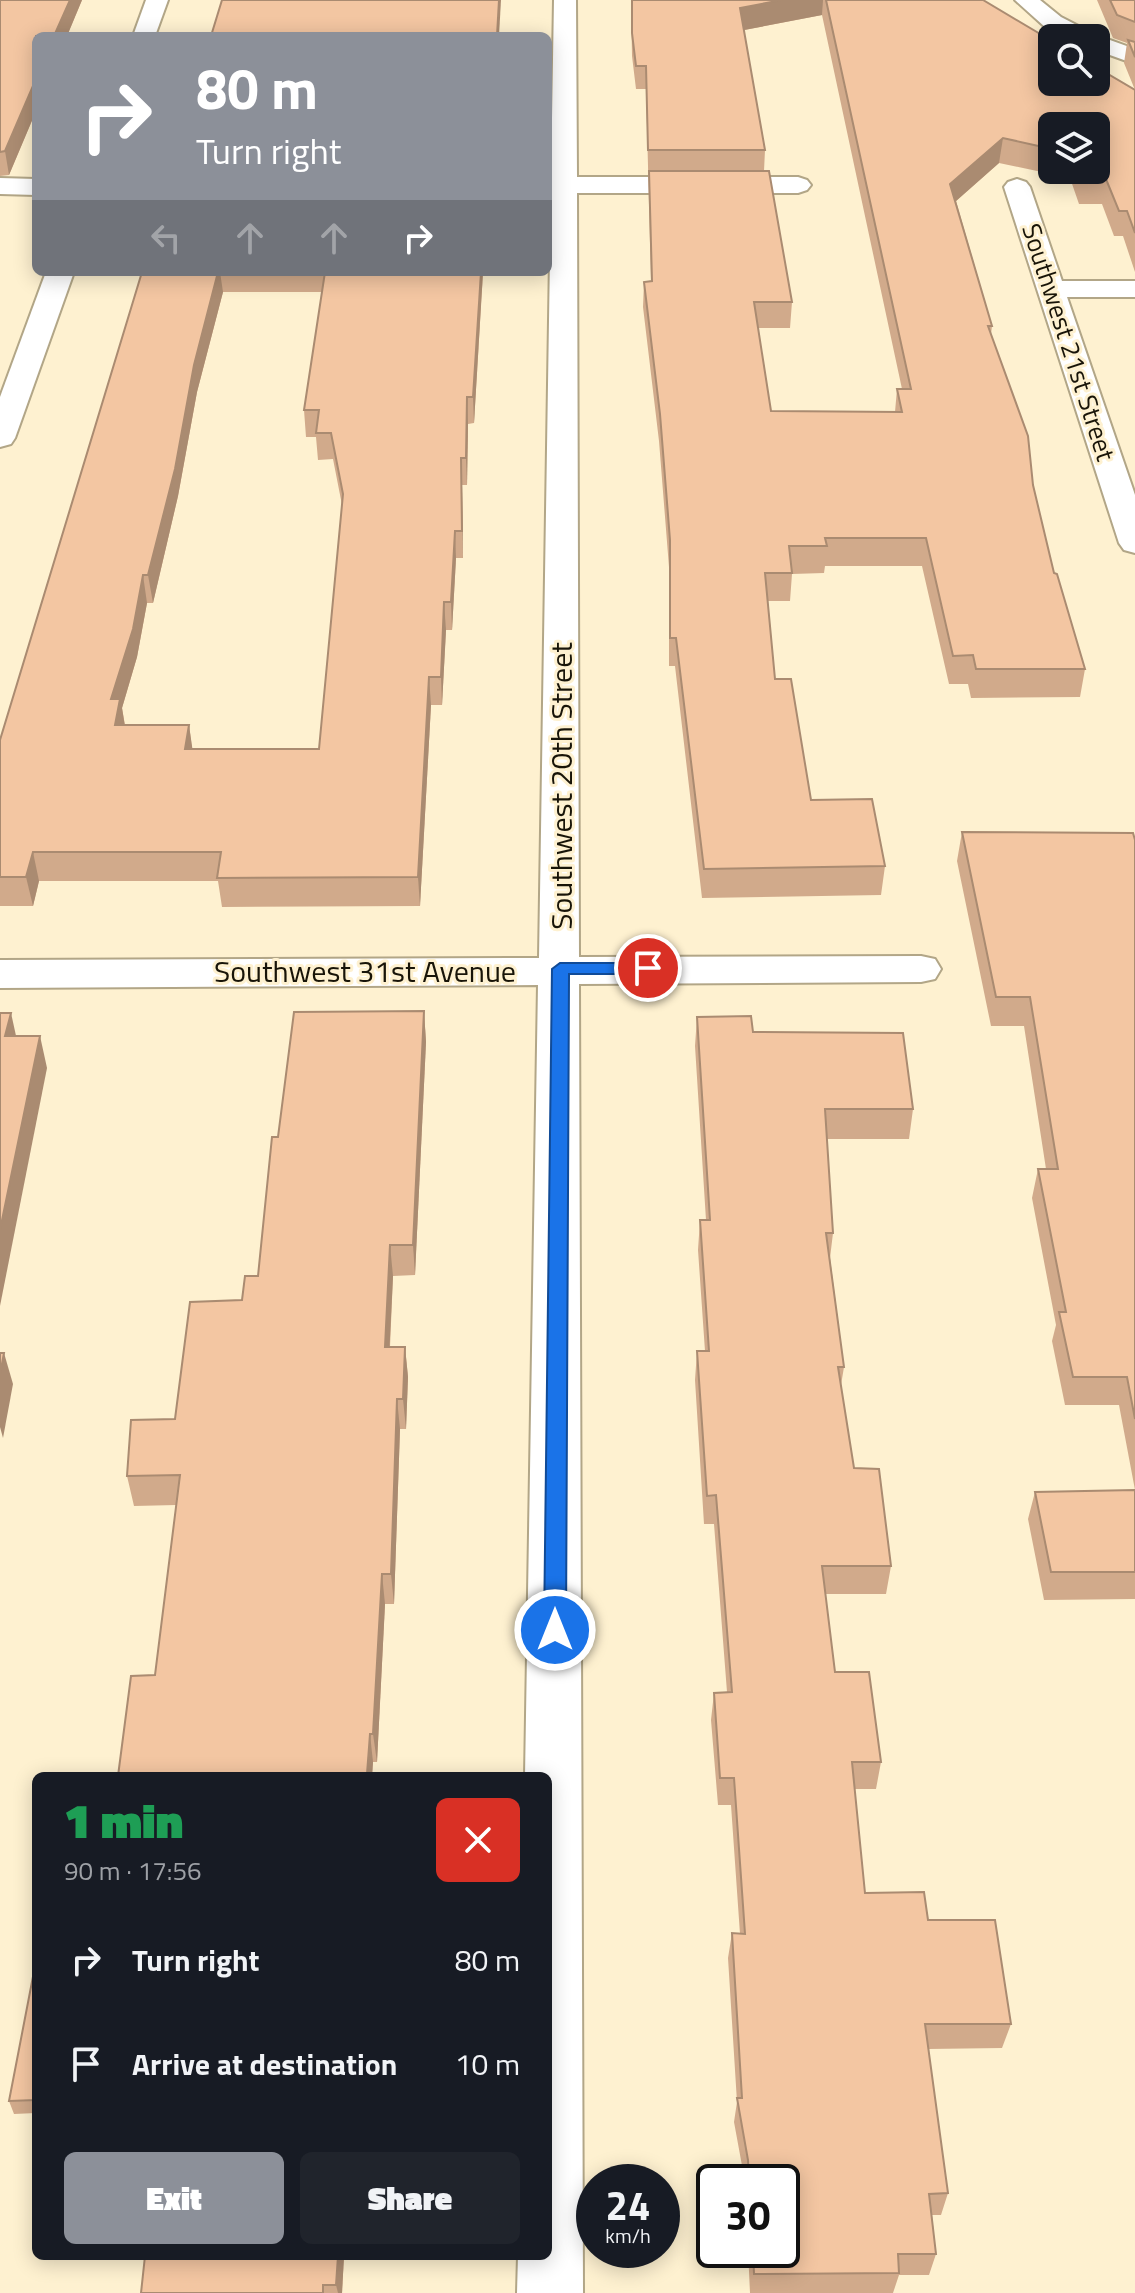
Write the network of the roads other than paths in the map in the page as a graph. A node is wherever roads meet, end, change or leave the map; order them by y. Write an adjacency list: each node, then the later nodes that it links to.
1 (157, 0): 5 (street)
2 (565, 0): 8 (street, Southwest 20th Street)
3 (1026, 0): 4 (street)
4 (1057, 24)
5 (145, 32)
6 (1110, 47): 7 (street)
7 (1135, 57)
8 (556, 185): 9 (street); 18 (street, Southwest 20th Street)
9 (798, 185)
10 (0, 186): 11 (street)
11 (32, 187)
12 (1017, 187): 14 (street, Southwest 21st Street)
13 (59, 276): 16 (street)
14 (1052, 289): 15 (street); 17 (street, Southwest 21st Street)
15 (1135, 289)
16 (0, 438)
17 (1135, 543)
18 (560, 969): 19 (street, Southwest 31st Avenue); 20 (street, Southwest 31st Avenue); 21 (street, Southwest 20th Street)
19 (921, 969)
20 (0, 974)
21 (552, 2028)
22 (550, 2260): 23 (street, Southwest 20th Street)
23 (550, 2293)

